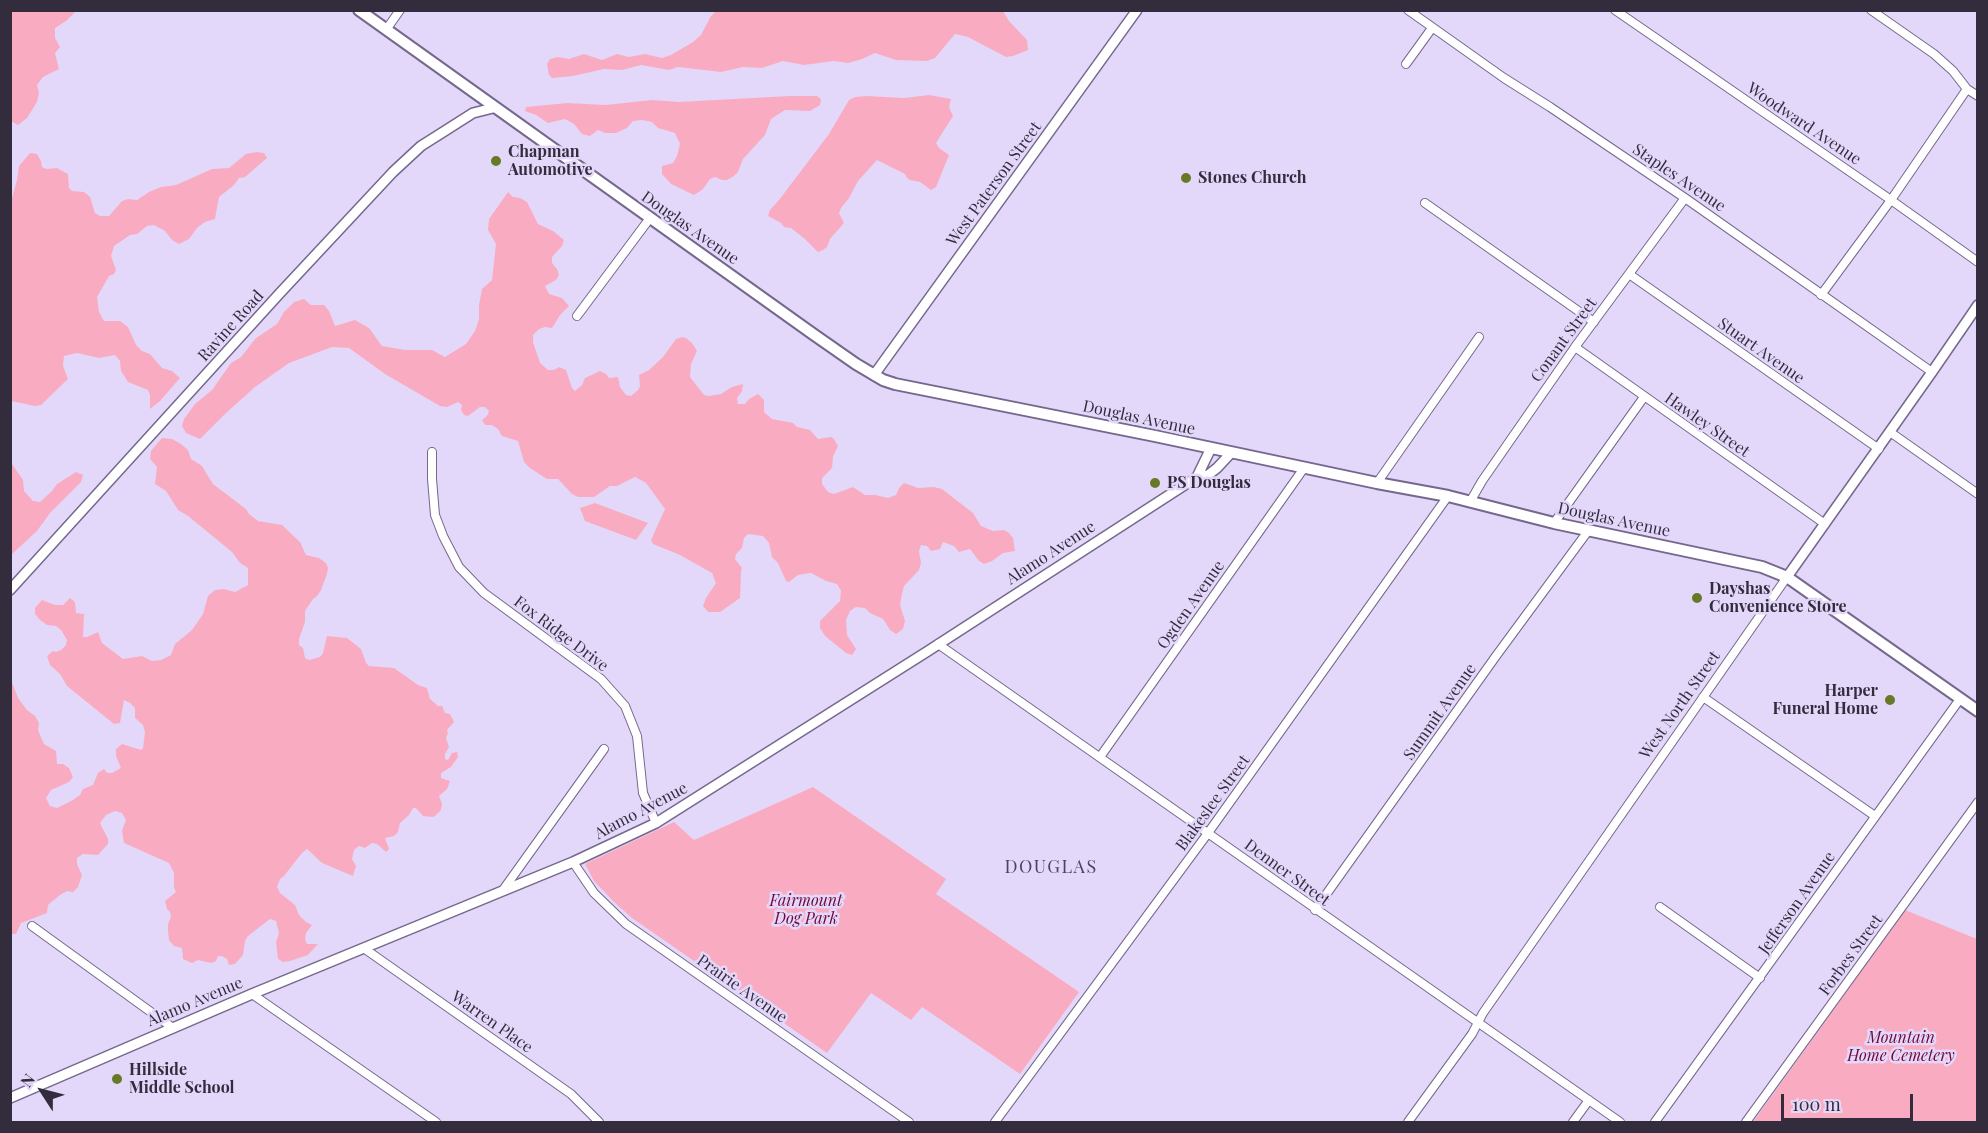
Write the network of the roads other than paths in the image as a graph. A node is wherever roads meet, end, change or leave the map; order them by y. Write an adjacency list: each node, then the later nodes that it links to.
1 (359, 10): 8 (main road, Douglas Avenue)
2 (400, 10): 8 (street)
3 (1137, 10): 26 (street, West Paterson Street)
4 (1408, 10): 7 (street, Staples Avenue)
5 (1871, 10): 10 (street)
6 (1618, 11): 14 (street, Woodward Avenue)
7 (1432, 27): 9 (street); 13 (street, Staples Avenue)
8 (386, 30): 12 (main road, Douglas Avenue)
9 (1406, 64)
10 (1967, 88): 11 (street); 14 (street)
11 (1977, 96)
12 (493, 108): 16 (main road, Douglas Avenue); 43 (street, Ravine Road)
13 (1685, 198): 18 (street, Conant Street); 19 (street, Staples Avenue)
14 (1891, 200): 17 (street, Woodward Avenue); 19 (street)
15 (1425, 203): 22 (street)
16 (650, 218): 21 (street); 26 (main road, Douglas Avenue)
17 (1977, 262)
18 (1629, 274): 22 (street, Conant Street); 30 (street, Stuart Avenue)
19 (1821, 295): 25 (street, Staples Avenue)
20 (1977, 305): 25 (street, West North Street)
21 (577, 316)
22 (1593, 322): 24 (street, Conant Street)
23 (1479, 337): 35 (street)
24 (1575, 347): 27 (street, Hawley Street); 38 (street, Conant Street)
25 (1932, 372): 28 (street, West North Street)
26 (874, 375): 29 (main road, Douglas Avenue)
27 (1644, 397): 39 (street); 40 (street, Hawley Street)
28 (1890, 432): 30 (street, West North Street); 36 (street)
29 (1211, 448): 32 (main road, Douglas Avenue); 34 (street)
30 (1879, 449): 40 (street, West North Street)
31 (432, 452): 52 (street, Fox Ridge Drive)
32 (1231, 453): 33 (main road, Douglas Avenue); 34 (street, Alamo Avenue)
33 (1304, 468): 35 (main road, Douglas Avenue); 49 (street, Ogden Avenue)
34 (1197, 477): 44 (street, Alamo Avenue)
35 (1377, 483): 37 (main road, Douglas Avenue)
36 (1977, 494)
37 (1448, 496): 38 (main road, Douglas Avenue); 53 (street, Blakeslee Street)
38 (1470, 502): 39 (main road, Douglas Avenue)
39 (1554, 523): 41 (main road, Douglas Avenue)
40 (1825, 524): 42 (street, West North Street)
41 (1588, 531): 42 (main road, Douglas Avenue); 57 (street, Summit Avenue)
42 (1787, 577): 45 (street, West North Street); 46 (main road, Douglas Avenue)
43 (10, 590)
44 (938, 644): 49 (street, Denner Street); 52 (street, Alamo Avenue)
45 (1703, 698): 51 (street); 62 (street, West North Street)
46 (1960, 699): 47 (main road, Douglas Avenue); 51 (street, Jefferson Avenue)
47 (1977, 711)
48 (604, 749): 55 (street)
49 (1100, 757): 53 (street, Denner Street)
50 (1977, 802): 74 (street, Forbes Street)
51 (1875, 816): 60 (street, Jefferson Avenue)
52 (656, 823): 54 (street, Alamo Avenue)
53 (1208, 833): 57 (street, Denner Street); 69 (street, Blakeslee Street)
54 (573, 862): 55 (street, Alamo Avenue); 68 (street, Prairie Avenue)
55 (503, 890): 59 (street, Alamo Avenue)
56 (1660, 907): 60 (street)
57 (1315, 910): 62 (street, Denner Street)
58 (32, 926): 63 (street)
59 (365, 949): 61 (street, Alamo Avenue); 67 (street, Warren Place)
60 (1760, 978): 73 (street, Jefferson Avenue)
61 (252, 994): 63 (street, Alamo Avenue); 66 (street)
62 (1478, 1024): 65 (street, Denner Street); 70 (street, West North Street)
63 (173, 1028): 64 (street, Alamo Avenue)
64 (10, 1098)
65 (1589, 1100): 71 (street); 72 (street, Denner Street)
66 (436, 1122)
67 (599, 1122)
68 (909, 1122)
69 (995, 1122)
70 (1408, 1122)
71 (1573, 1122)
72 (1620, 1122)
73 (1655, 1122)
74 (1746, 1122)

